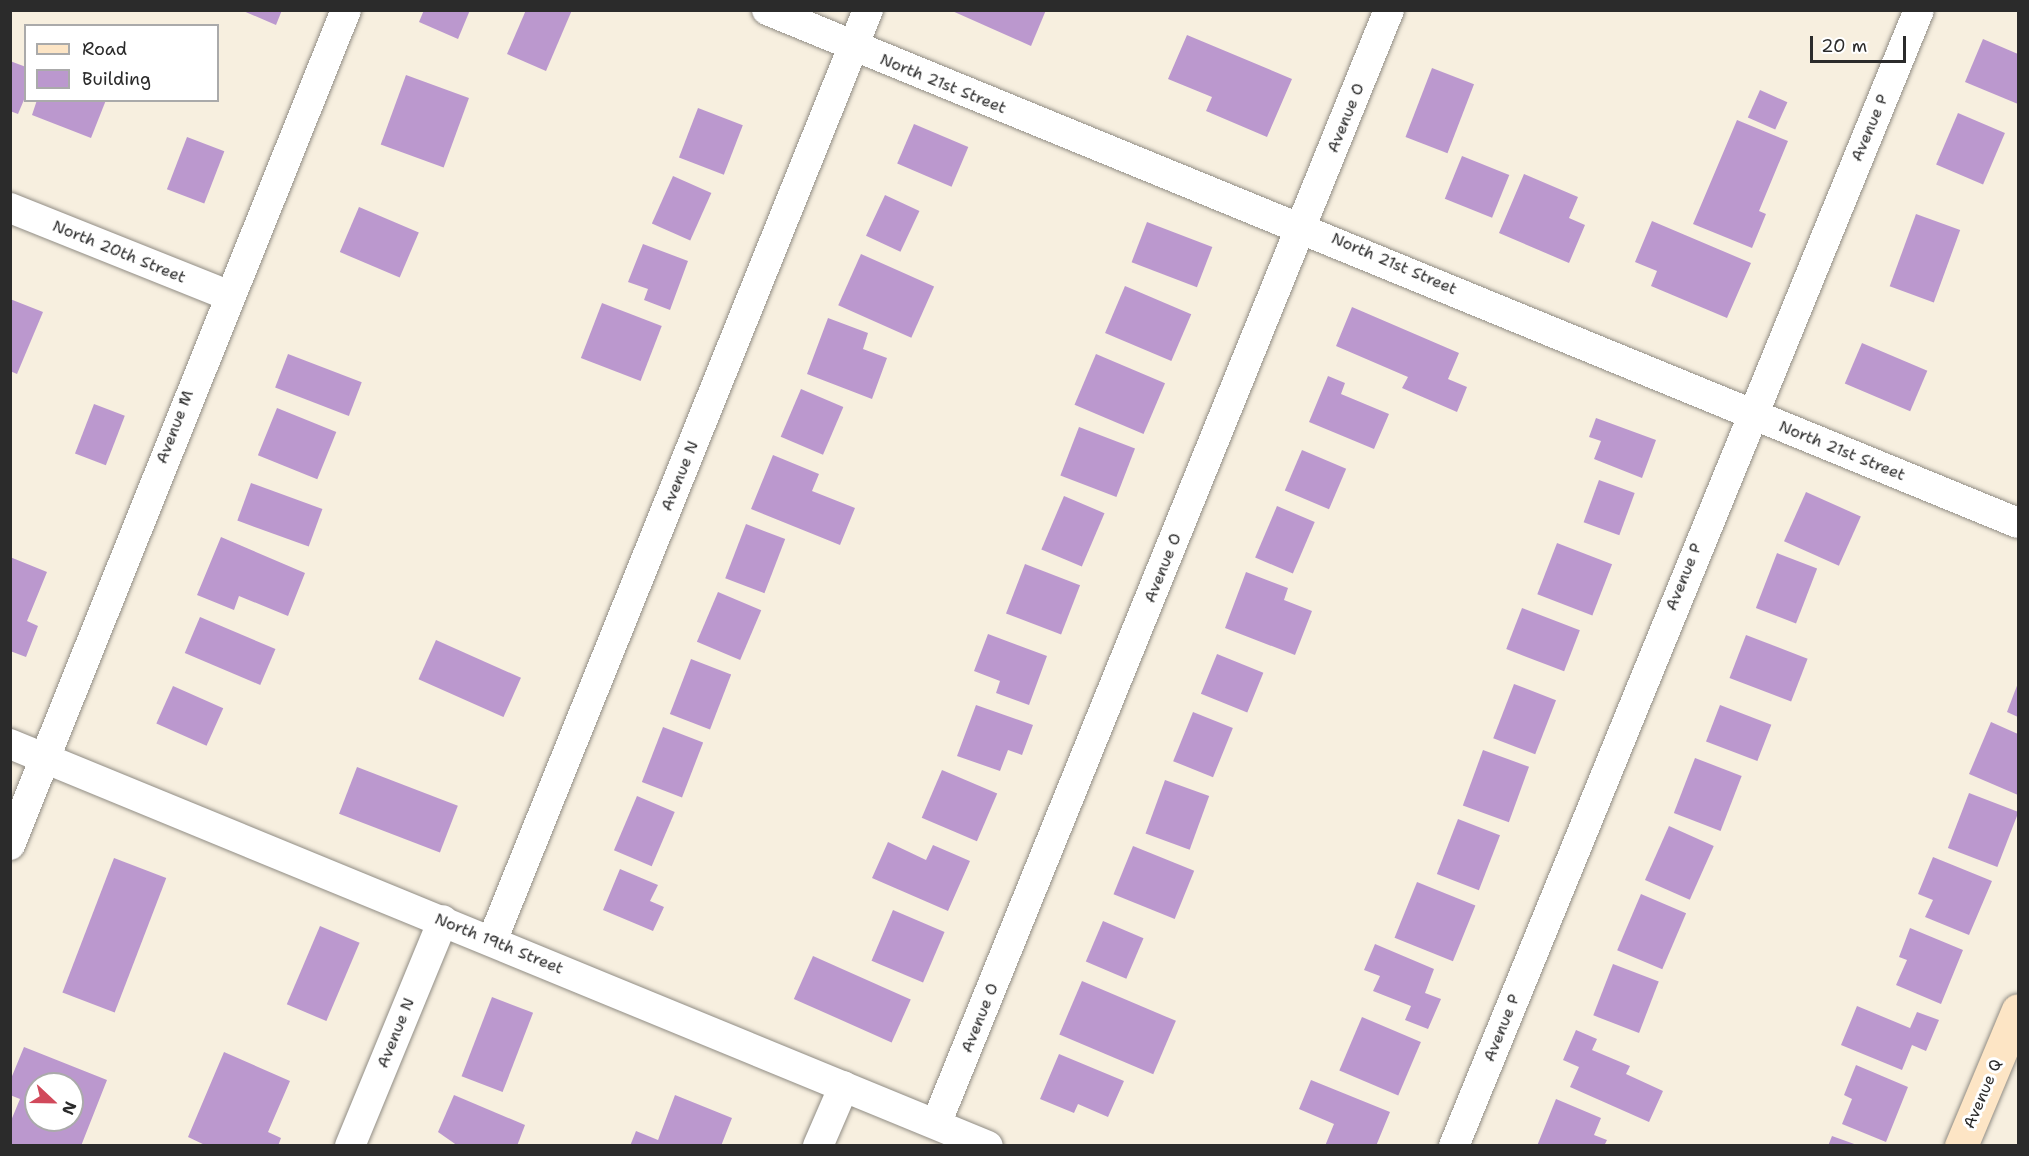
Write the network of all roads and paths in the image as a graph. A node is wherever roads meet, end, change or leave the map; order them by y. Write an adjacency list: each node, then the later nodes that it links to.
1 (346, 10): 9 (street, Avenue M)
2 (767, 10): 6 (street, North 21st Street)
3 (868, 10): 6 (street, Avenue N)
4 (1389, 10): 8 (street, Avenue O)
5 (1919, 10): 10 (street, Avenue P)
6 (853, 48): 8 (street, North 21st Street); 16 (street, Avenue N)
7 (10, 208): 9 (street, North 20th Street)
8 (1303, 226): 10 (street, North 21st Street); 19 (street, Avenue O)
9 (227, 296): 13 (street, Avenue M)
10 (1750, 414): 11 (street, North 21st Street); 23 (street, Avenue P)
11 (2019, 523)
12 (10, 744): 13 (street, North 19th Street)
13 (46, 758): 14 (street, Avenue M); 15 (street, North 19th Street)
14 (10, 845)
15 (442, 920): 16 (street, North 19th Street); 20 (street, Avenue N)
16 (492, 941): 18 (street, North 19th Street)
17 (2019, 1010): 24 (street, Avenue Q)
18 (844, 1086): 19 (street, North 19th Street); 21 (street)
19 (936, 1124): 22 (street, North 19th Street)
20 (350, 1146)
21 (818, 1146)
22 (988, 1146)
23 (1454, 1146)
24 (1961, 1146)

